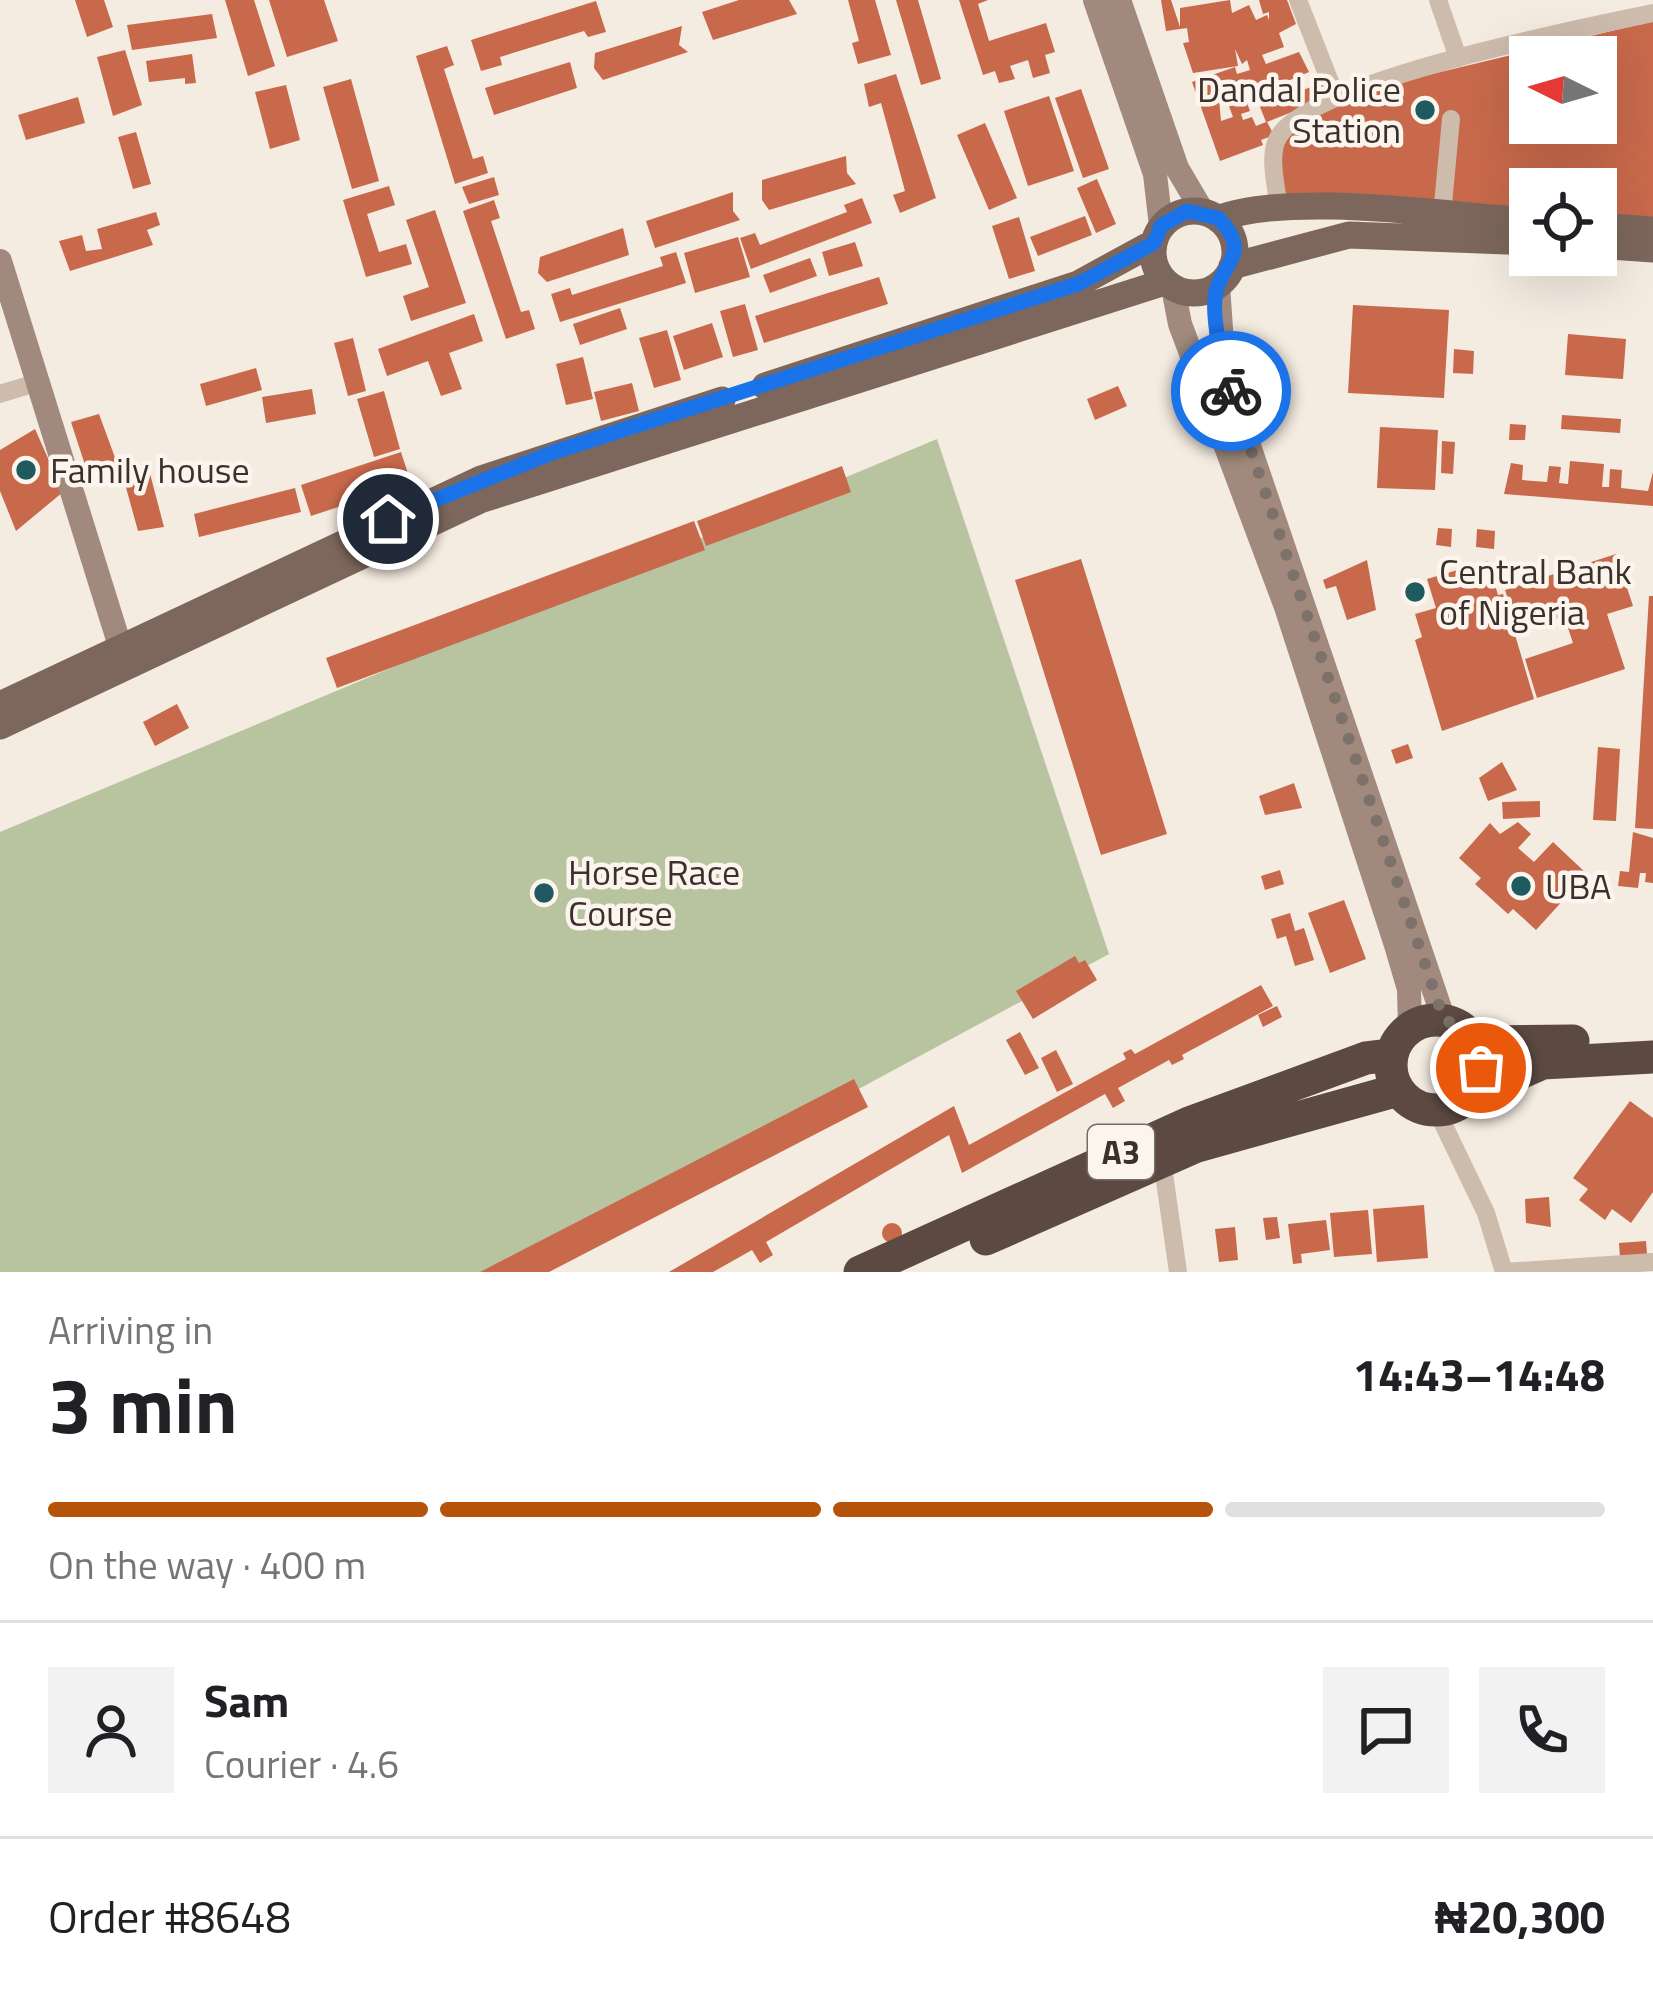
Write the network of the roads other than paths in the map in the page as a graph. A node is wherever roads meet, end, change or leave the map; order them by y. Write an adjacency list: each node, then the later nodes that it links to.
1 (1095, 0): 17 (main road)
2 (1119, 0): 12 (main road)
3 (1298, 0): 9 (street)
4 (1438, 0): 8 (street)
5 (1612, 0): 7 (street)
6 (1653, 13): 7 (street)
7 (1619, 20): 8 (street)
8 (1458, 58): 9 (street)
9 (1336, 98): 11 (street)
10 (1451, 119): 13 (street)
11 (1279, 209): 12 (main road); 13 (main road)
12 (1211, 215): 17 (main road); 22 (main road)
13 (1442, 215): 14 (main road)
14 (1509, 220)
15 (1617, 227): 16 (main road)
16 (1653, 230)
17 (1157, 234): 23 (main road); 24 (main road)
18 (1509, 241): 22 (main road)
19 (1617, 246): 20 (main road)
20 (1653, 249)
21 (0, 261): 25 (main road)
22 (1225, 276): 23 (main road); 30 (main road)
23 (1169, 285): 24 (main road); 32 (main road)
24 (915, 349): 27 (main road); 29 (main road)
25 (37, 383): 26 (street); 27 (main road)
26 (0, 394)
27 (120, 646): 28 (main road)
28 (0, 706)
29 (0, 727)
30 (1444, 1020): 32 (highway, A3); 33 (highway)
31 (1653, 1039): 33 (highway)
32 (1400, 1041): 35 (highway); 40 (highway, A3)
33 (1475, 1042): 36 (highway)
34 (1653, 1057): 36 (highway)
35 (1398, 1090): 37 (highway); 38 (highway, A3)
36 (1472, 1094): 37 (highway)
37 (1436, 1109): 43 (street)
38 (1162, 1160): 41 (highway, A3); 42 (street)
39 (1653, 1262): 43 (street)
40 (860, 1272)
41 (913, 1272)
42 (1178, 1272)
43 (1504, 1272)

